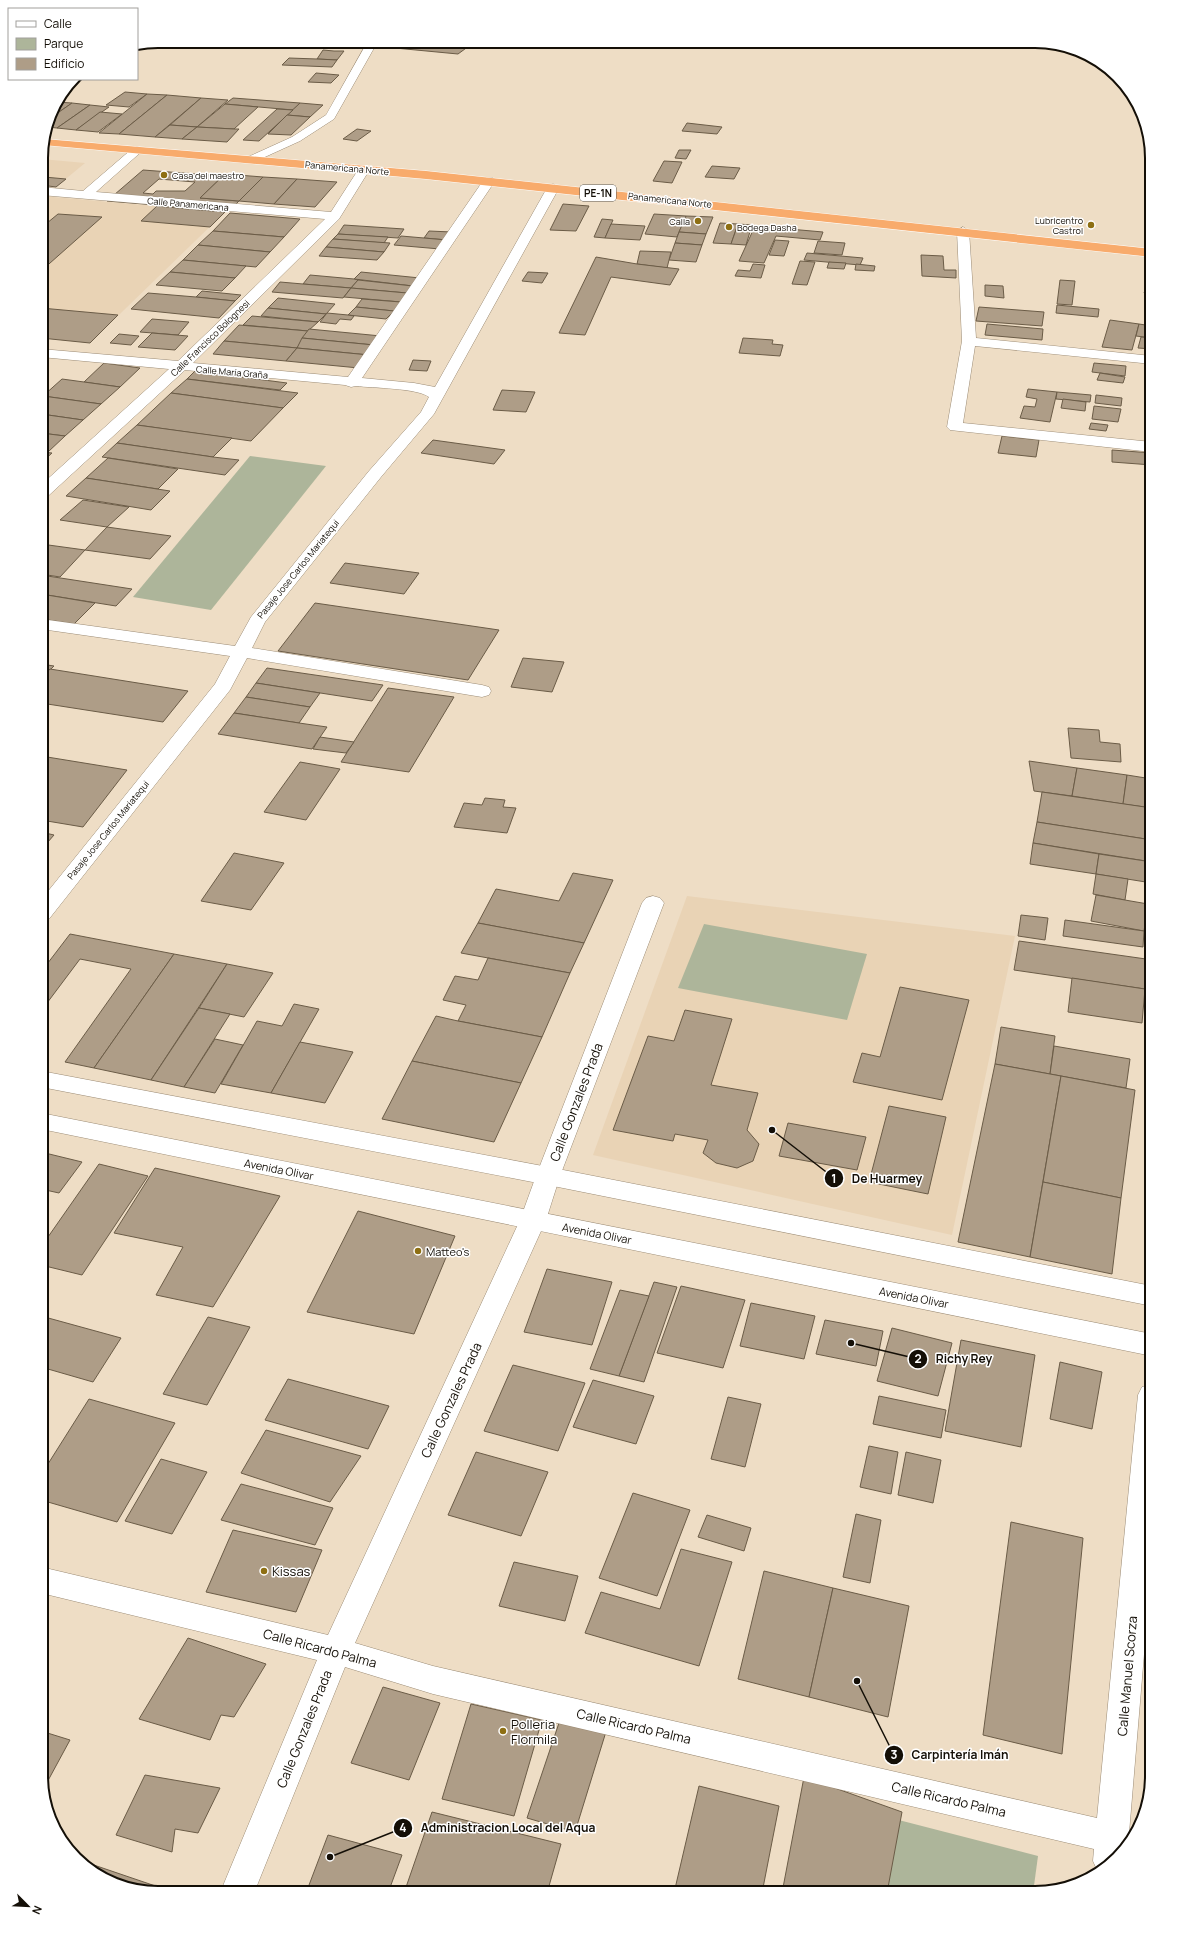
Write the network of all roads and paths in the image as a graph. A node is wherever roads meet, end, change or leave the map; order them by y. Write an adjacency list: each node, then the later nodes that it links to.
1 (368, 48): 4 (street)
2 (49, 143): 3 (highway, Panamericana Norte / PE-1N)
3 (137, 150): 4 (highway, Panamericana Norte / PE-1N); 9 (street)
4 (252, 159): 5 (highway, Panamericana Norte / PE-1N)
5 (364, 169): 6 (highway, Panamericana Norte / PE-1N); 10 (street, Calle Francisco Bolognesi)
6 (489, 181): 7 (highway, Panamericana Norte / PE-1N); 17 (street)
7 (553, 188): 11 (highway, Panamericana Norte / PE-1N); 18 (street, Pasaje Jose Carlos Mariatequi)
8 (48, 192): 9 (street, Calle Panamericana)
9 (85, 195): 10 (street, Calle Panamericana)
10 (335, 216): 16 (street, Calle Francisco Bolognesi)
11 (963, 232): 12 (highway, Panamericana Norte / PE-1N); 13 (street)
12 (1145, 252)
13 (969, 341): 15 (street); 19 (street)
14 (48, 354): 16 (street, Calle María Graña)
15 (1145, 359)
16 (180, 367): 17 (street, Calle María Graña); 20 (street, Calle Francisco Bolognesi)
17 (351, 383): 18 (street)
18 (437, 396): 22 (street, Pasaje Jose Carlos Mariatequi)
19 (1145, 446)
20 (48, 488)
21 (48, 625): 22 (street)
22 (241, 652): 23 (street); 25 (street, Pasaje Jose Carlos Mariatequi)
23 (482, 691)
24 (652, 903): 28 (street, Calle Gonzales Prada)
25 (48, 905)
26 (48, 1080): 28 (street)
27 (48, 1122): 29 (street, Avenida Olivar)
28 (548, 1176): 29 (street, Calle Gonzales Prada); 30 (street)
29 (533, 1220): 31 (street, Avenida Olivar); 34 (street, Calle Gonzales Prada)
30 (1145, 1295)
31 (1145, 1344)
32 (1145, 1473): 35 (street, Calle Manuel Scorza)
33 (48, 1582): 34 (street, Calle Ricardo Palma)
34 (336, 1650): 35 (street, Calle Ricardo Palma); 36 (street, Calle Gonzales Prada)
35 (1111, 1849)
36 (240, 1886)

